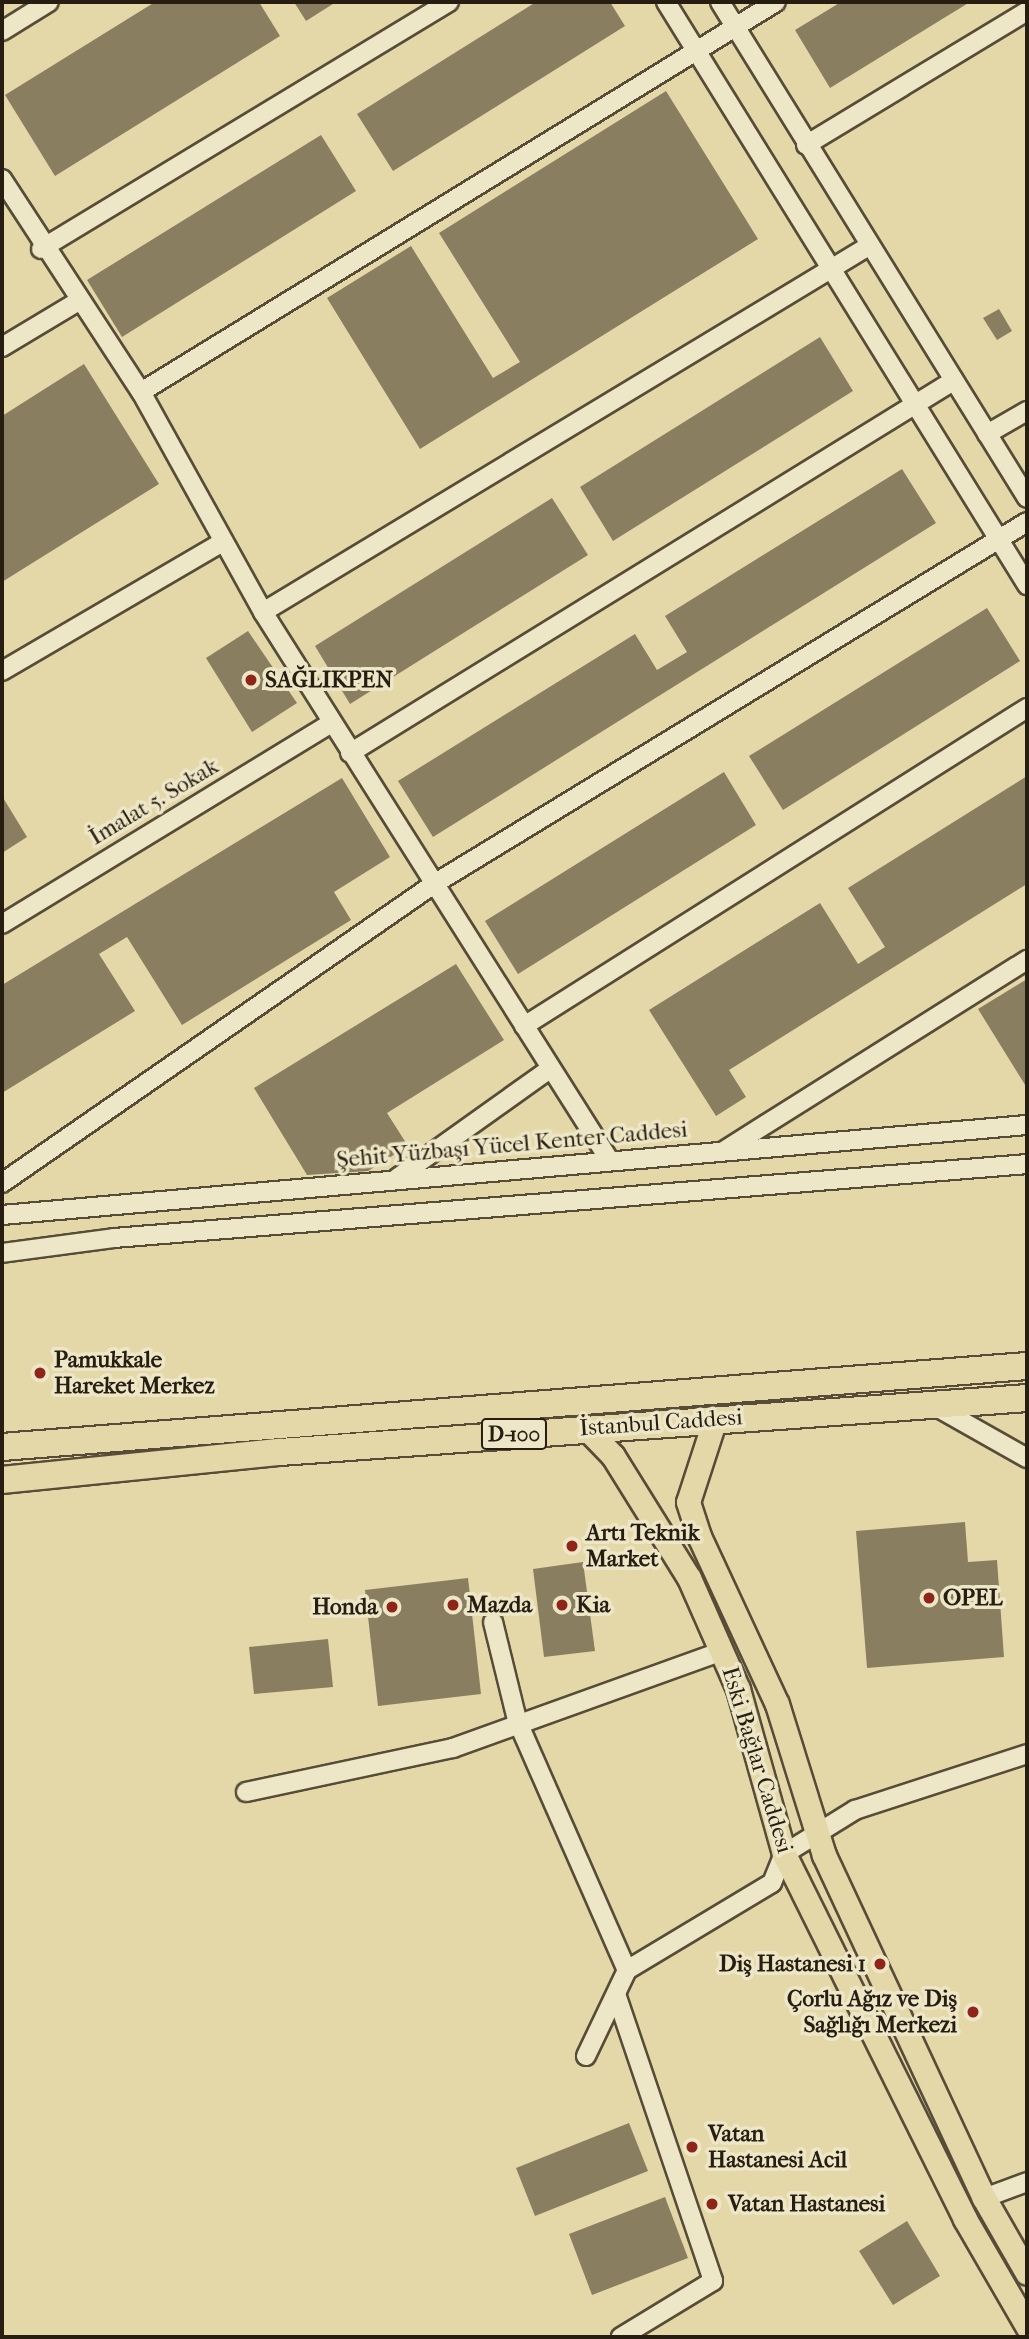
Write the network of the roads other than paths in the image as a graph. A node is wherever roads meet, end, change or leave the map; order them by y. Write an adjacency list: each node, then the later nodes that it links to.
1 (49, 2): 8 (street)
2 (449, 2): 13 (street)
3 (666, 2): 9 (street)
4 (720, 2): 7 (street)
5 (776, 2): 7 (street)
6 (1027, 11): 10 (street)
7 (736, 27): 9 (street); 10 (street)
8 (2, 31)
9 (696, 52): 14 (street); 18 (street)
10 (806, 145): 12 (street)
11 (2, 179): 13 (street)
12 (867, 247): 14 (street); 17 (street)
13 (41, 249): 15 (street)
14 (833, 268): 19 (street); 27 (street)
15 (77, 302): 16 (street); 18 (street)
16 (2, 348)
17 (953, 382): 19 (street); 21 (street)
18 (141, 392): 25 (street)
19 (917, 404): 24 (street); 31 (street)
20 (1027, 411): 21 (street)
21 (986, 434): 22 (street)
22 (1027, 498)
23 (1027, 522): 24 (street)
24 (998, 537): 26 (street); 32 (street)
25 (223, 542): 27 (street); 28 (street)
26 (1027, 585)
27 (263, 612): 30 (street)
28 (2, 671)
29 (1027, 708): 35 (street)
30 (331, 723): 31 (street); 33 (street, İmalat 5. Sokak)
31 (350, 753): 32 (street)
32 (433, 884): 35 (street); 42 (street)
33 (2, 924)
34 (1027, 960): 38 (street)
35 (524, 1026): 36 (street)
36 (551, 1068): 39 (street); 41 (street)
37 (1027, 1125): 38 (street, Şehit Yüzbaşı Yücel Kenter Caddesi)
38 (722, 1152): 39 (street, Şehit Yüzbaşı Yücel Kenter Caddesi)
39 (610, 1161): 41 (street, Şehit Yüzbaşı Yücel Kenter Caddesi)
40 (1027, 1164): 44 (street)
41 (395, 1179): 43 (street, Şehit Yüzbaşı Yücel Kenter Caddesi)
42 (2, 1183)
43 (2, 1215)
44 (2, 1253)
45 (1027, 1366): 50 (highway, İstanbul Caddesi)
46 (1027, 1398): 47 (highway, İstanbul Caddesi / D-100)
47 (932, 1404): 48 (highway, İstanbul Caddesi / D-100); 51 (street)
48 (715, 1419): 49 (highway, İstanbul Caddesi / D-100); 58 (main road, Eski Bağlar Caddesi)
49 (587, 1429): 52 (highway, İstanbul Caddesi / D-100); 54 (main road, Eski Bağlar Caddesi)
50 (2, 1447)
51 (1027, 1458)
52 (2, 1480)
53 (493, 1622): 55 (street)
54 (723, 1651): 55 (street); 59 (main road, Eski Bağlar Caddesi)
55 (517, 1720): 57 (street); 60 (street)
56 (1027, 1754): 58 (street)
57 (246, 1792)
58 (818, 1833): 59 (street); 64 (main road, Eski Bağlar Caddesi)
59 (784, 1854): 60 (street); 66 (main road, Eski Bağlar Caddesi)
60 (627, 1970): 61 (street)
61 (616, 1994): 62 (street); 67 (street)
62 (586, 2056)
63 (1027, 2182): 64 (street)
64 (984, 2199): 65 (main road, Eski Bağlar Caddesi)
65 (1027, 2273)
66 (1027, 2326)
67 (621, 2337)

